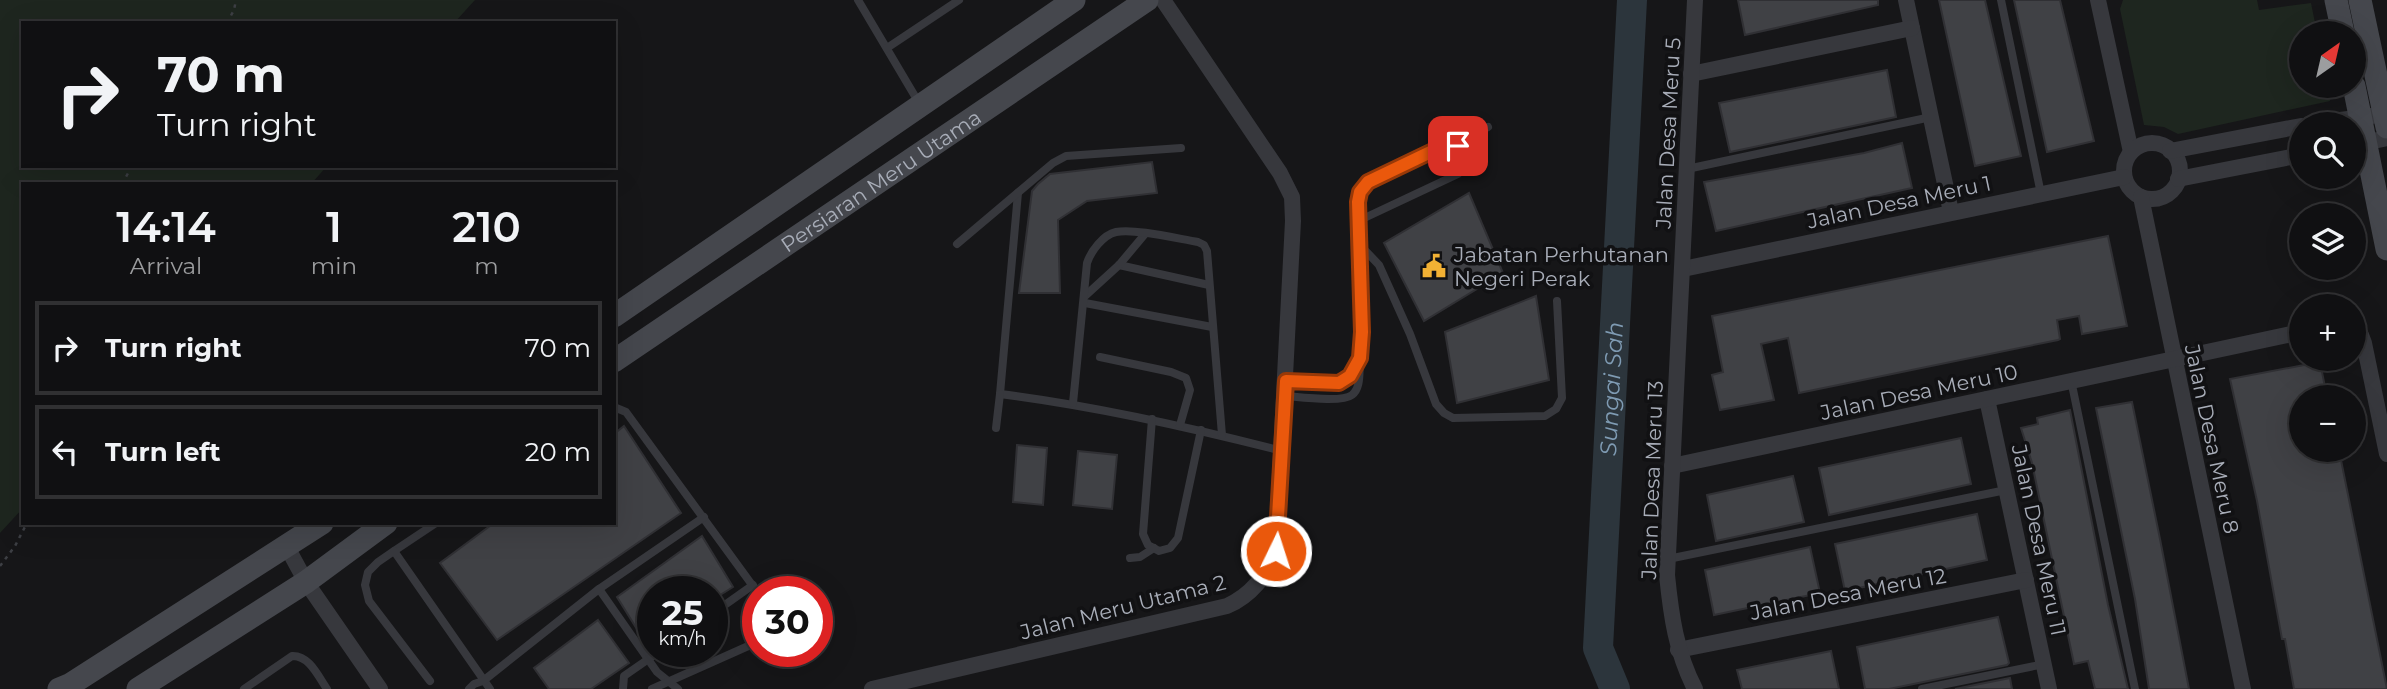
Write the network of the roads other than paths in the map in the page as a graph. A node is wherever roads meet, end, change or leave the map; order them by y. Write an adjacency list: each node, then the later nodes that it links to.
1 (859, 0): 14 (lane)
2 (959, 0): 14 (lane)
3 (1074, 0): 17 (main road, Persiaran Meru Utama)
4 (1147, 0): 55 (main road, Persiaran Meru Utama)
5 (1163, 0): 57 (street, Jalan Meru Utama 2)
6 (1695, 0): 15 (street, Jalan Desa Meru 5)
7 (1906, 0): 13 (street)
8 (2001, 0): 35 (lane)
9 (2098, 0): 28 (street)
10 (2336, 0): 12 (main road)
11 (2360, 0): 16 (main road)
12 (2340, 21)
13 (1912, 28): 15 (street); 18 (street)
14 (887, 48): 17 (lane)
15 (1691, 74): 31 (street, Jalan Desa Meru 5)
16 (2381, 83): 20 (main road)
17 (920, 106): 48 (main road, Persiaran Meru Utama)
18 (1931, 117): 31 (lane); 37 (street)
19 (2366, 118): 20 (street)
20 (2386, 118)
21 (1488, 127): 25 (lane)
22 (2289, 128): 23 (street)
23 (2248, 135): 27 (street); 30 (street)
24 (2369, 142): 42 (main road)
25 (1451, 144): 38 (lane); 38 (lane)
26 (1181, 148): 34 (lane)
27 (2170, 151): 28 (street); 33 (street)
28 (2131, 152): 32 (street)
29 (2289, 157): 30 (street)
30 (2254, 164): 33 (street)
31 (1687, 169): 44 (street, Jalan Desa Meru 5)
32 (2124, 177): 35 (street, Jalan Desa Meru 1); 36 (street)
33 (2178, 179): 36 (street)
34 (1018, 193): 40 (lane); 58 (lane)
35 (2041, 194): 37 (street, Jalan Desa Meru 1)
36 (2141, 197): 54 (street, Jalan Desa Meru 8)
37 (1951, 212): 44 (street, Jalan Desa Meru 1)
38 (1357, 221): 41 (lane)
39 (1145, 234): 43 (lane); 45 (lane); 46 (lane)
40 (957, 244)
41 (1359, 244): 47 (lane); 53 (lane)
42 (2387, 249)
43 (1119, 265): 45 (lane); 46 (lane)
44 (1683, 269): 69 (street, Jalan Desa Meru 13)
45 (1209, 285): 49 (lane)
46 (1085, 299): 49 (lane); 60 (lane)
47 (1557, 301)
48 (616, 315)
49 (1212, 327): 66 (lane)
50 (2289, 334): 54 (street, Jalan Desa Meru 10)
51 (2366, 352): 68 (street)
52 (1100, 357): 63 (lane)
53 (1360, 358): 57 (lane); 57 (lane)
54 (2174, 358): 56 (street, Jalan Desa Meru 10); 107 (street, Jalan Desa Meru 8)
55 (616, 360)
56 (2071, 380): 59 (street, Jalan Desa Meru 10); 106 (lane)
57 (1285, 389): 67 (street, Jalan Meru Utama 2)
58 (1000, 394): 60 (lane); 64 (lane)
59 (1987, 399): 69 (street, Jalan Desa Meru 10); 70 (street, Jalan Desa Meru 11)
60 (1073, 403): 62 (lane)
61 (616, 408): 71 (lane)
62 (1152, 419): 63 (lane); 76 (lane)
63 (1180, 425): 65 (lane)
64 (996, 428)
65 (1201, 430): 66 (lane); 76 (lane)
66 (1222, 435): 67 (lane)
67 (1282, 451): 102 (street, Jalan Meru Utama 2)
68 (2387, 454)
69 (1672, 466): 79 (street, Jalan Desa Meru 13)
70 (2006, 490): 79 (lane); 81 (street, Jalan Desa Meru 11)
71 (704, 517): 80 (lane); 83 (lane)
72 (320, 525): 75 (main road)
73 (383, 525): 82 (main road)
74 (433, 525): 77 (lane)
75 (287, 547): 82 (street); 94 (main road)
76 (1154, 548): 78 (lane)
77 (394, 551): 90 (lane); 92 (lane)
78 (1130, 558)
79 (1668, 559): 86 (street, Jalan Desa Meru 13)
80 (746, 576)
81 (2026, 580): 86 (street, Jalan Desa Meru 12); 87 (street, Jalan Desa Meru 11)
82 (306, 582): 95 (main road); 97 (street)
83 (599, 589): 84 (lane); 92 (lane)
84 (637, 644)
85 (742, 649): 91 (lane)
86 (1678, 650): 103 (street, Jalan Desa Meru 13)
87 (2044, 664): 104 (lane); 105 (street, Jalan Desa Meru 11)
88 (638, 667): 99 (lane)
89 (653, 667): 91 (lane)
90 (430, 681)
91 (669, 681): 100 (lane); 101 (lane)
92 (487, 686): 98 (lane)
93 (323, 688): 96 (lane)
94 (59, 689)
95 (138, 689)
96 (244, 689)
97 (380, 689)
98 (469, 689)
99 (623, 689)
100 (652, 689)
101 (678, 689)
102 (872, 689)
103 (1695, 689)
104 (1922, 689)
105 (2049, 689)
106 (2136, 689)
107 (2243, 689)

